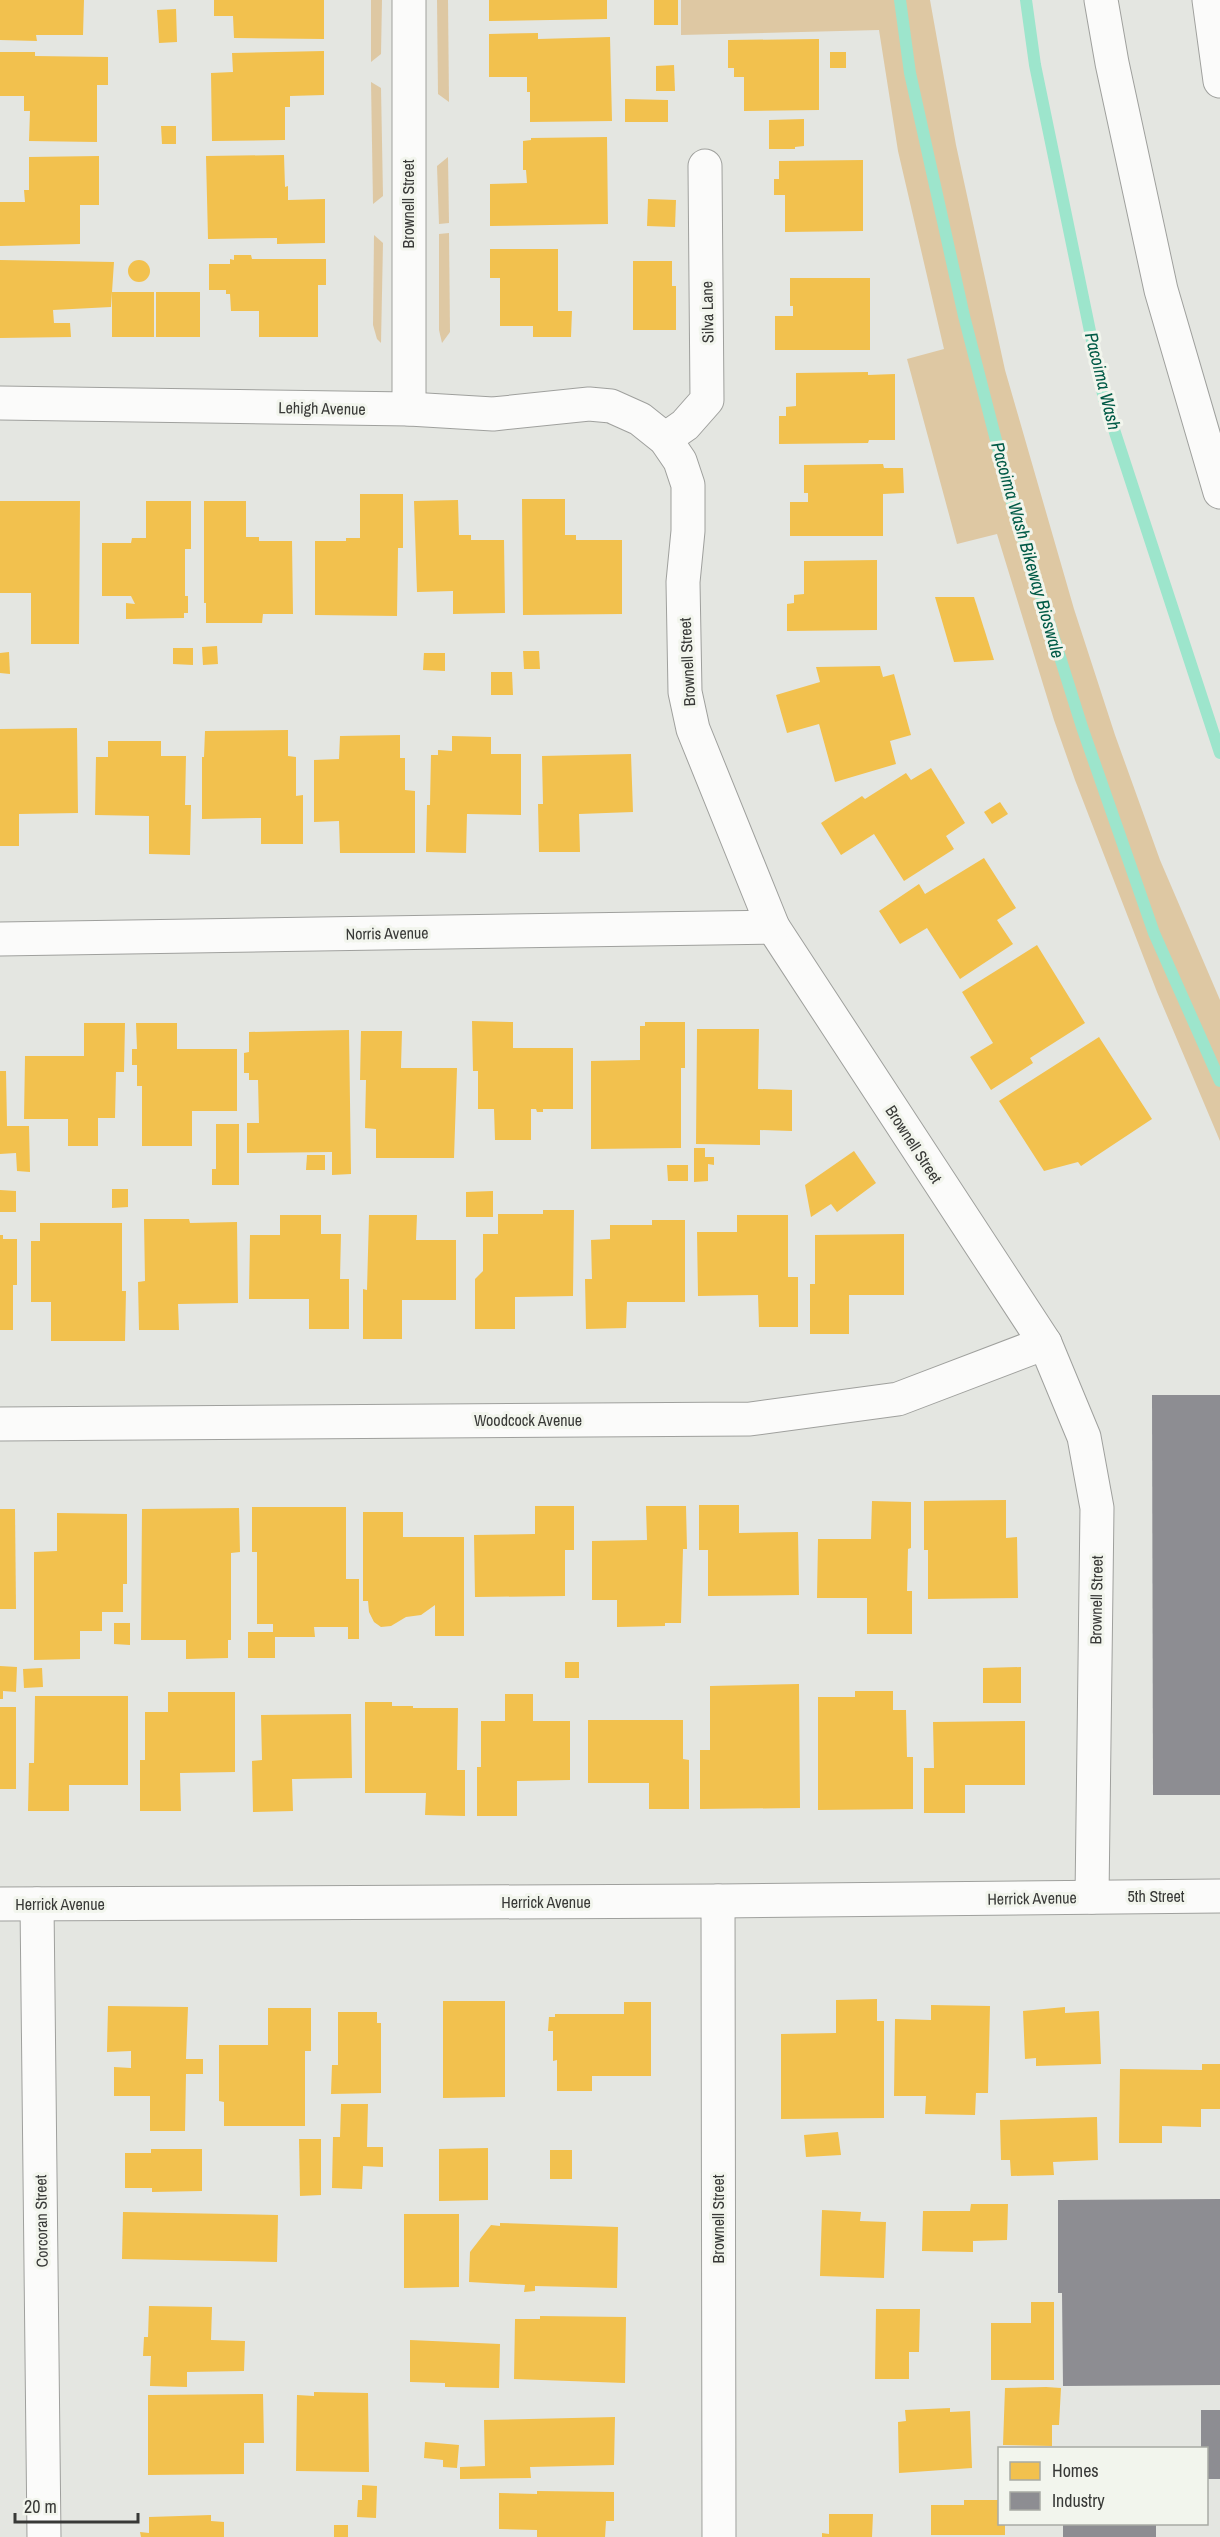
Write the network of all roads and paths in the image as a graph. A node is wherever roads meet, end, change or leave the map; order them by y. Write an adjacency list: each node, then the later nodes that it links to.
1 (408, 0): 7 (street, Brownell Street)
2 (1101, 0): 9 (street)
3 (1209, 0): 4 (street)
4 (1220, 81)
5 (705, 166): 8 (street, Silva Lane)
6 (0, 403): 7 (street, Lehigh Avenue)
7 (409, 409): 8 (street, Lehigh Avenue)
8 (653, 429): 10 (street, Brownell Street)
9 (1220, 492)
10 (773, 927): 11 (street, Norris Avenue); 12 (street, Brownell Street)
11 (0, 939)
12 (1045, 1343): 13 (street, Woodcock Avenue); 15 (street, Brownell Street)
13 (0, 1424)
14 (1220, 1896): 15 (street, 5th Street)
15 (1092, 1897): 16 (street, Herrick Avenue)
16 (718, 1901): 18 (street, Herrick Avenue); 20 (street, Brownell Street)
17 (0, 1904): 18 (street, Herrick Avenue)
18 (38, 1904): 19 (street, Corcoran Street)
19 (44, 2537)
20 (719, 2537)

